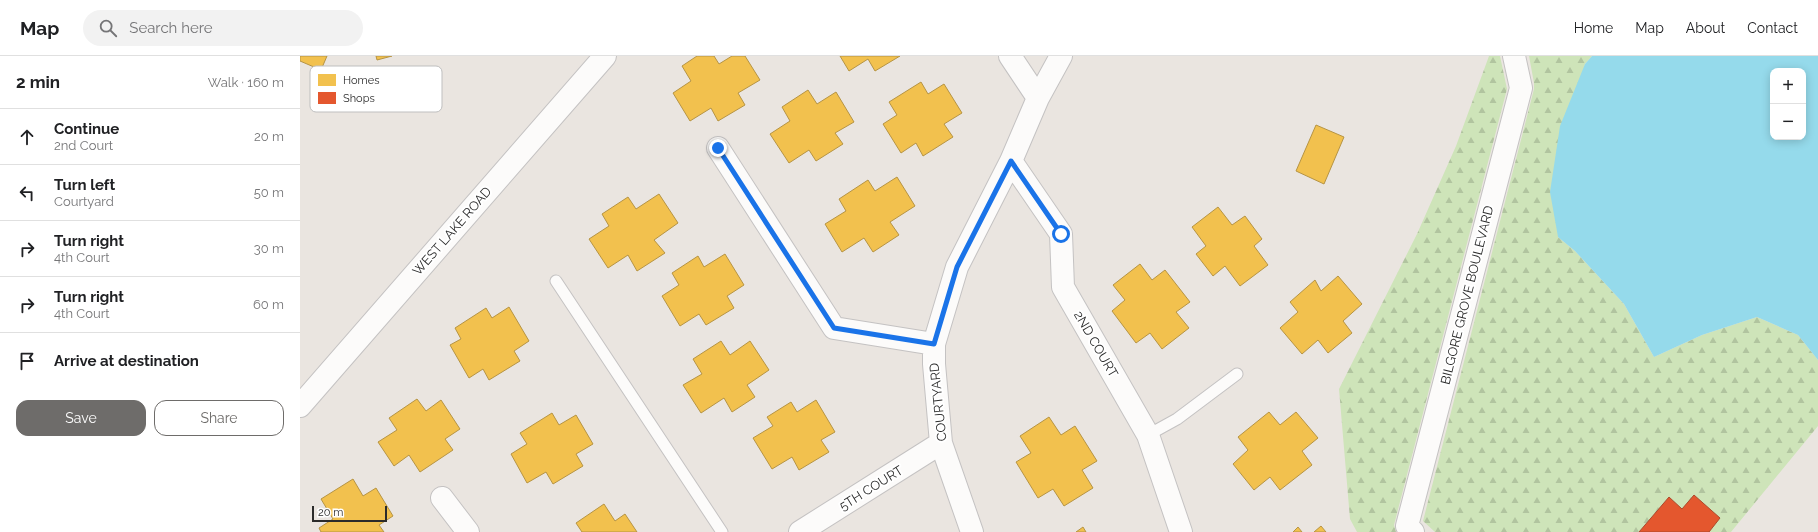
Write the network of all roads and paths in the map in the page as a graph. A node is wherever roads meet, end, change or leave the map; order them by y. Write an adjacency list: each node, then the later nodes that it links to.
1 (605, 56): 11 (street, WEST LAKE ROAD)
2 (1010, 56): 5 (street)
3 (1061, 56): 5 (street, COURTYARD)
4 (1514, 56): 20 (street, BILGORE GROVE BOULEVARD)
5 (1038, 98): 7 (street, COURTYARD)
6 (718, 148): 9 (street)
7 (1011, 161): 9 (street, COURTYARD); 12 (street, 2ND COURT)
8 (556, 281): 16 (lane)
9 (934, 344): 13 (street, COURTYARD)
10 (1237, 374): 12 (lane)
11 (300, 406)
12 (1148, 434): 19 (street, 2ND COURT)
13 (941, 443): 17 (street, 5TH COURT); 18 (street, COURTYARD)
14 (442, 498): 15 (street)
15 (468, 532)
16 (722, 532)
17 (800, 532)
18 (972, 532)
19 (1181, 532)
20 (1414, 532)

